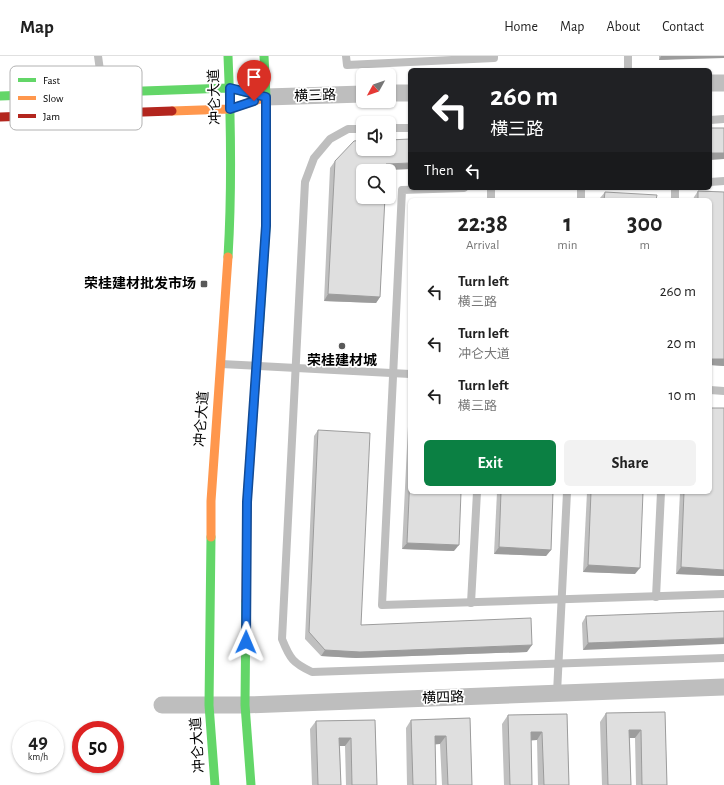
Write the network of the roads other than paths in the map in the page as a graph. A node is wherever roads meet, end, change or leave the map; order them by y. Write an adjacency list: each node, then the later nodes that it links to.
1 (98, 56): 7 (lane)
2 (228, 56): 11 (main road, 冲仑大道)
3 (264, 56): 18 (main road)
4 (346, 56): 5 (lane)
5 (494, 56)
6 (628, 56): 8 (lane)
7 (99, 66)
8 (628, 68)
9 (712, 83): 10 (street)
10 (724, 83)
11 (230, 88): 12 (main road, 横三路); 18 (main road, 横三路); 19 (main road, 冲仑大道)
12 (142, 91)
13 (396, 93): 14 (street)
14 (408, 93)
15 (356, 94): 18 (street, 横三路)
16 (0, 96): 17 (main road, 横三路)
17 (10, 96)
18 (266, 97): 19 (main road, 横三路); 32 (main road)
19 (230, 109): 20 (main road, 横三路); 31 (main road, 冲仑大道)
20 (142, 112)
21 (0, 117): 22 (main road, 横三路)
22 (10, 117)
23 (724, 119): 24 (lane)
24 (712, 120)
25 (396, 128): 26 (lane)
26 (408, 128)
27 (356, 129): 33 (lane)
28 (724, 181): 29 (lane)
29 (712, 182)
30 (408, 190): 34 (lane)
31 (220, 364): 32 (lane); 51 (main road, 冲仑大道)
32 (257, 366): 33 (lane); 49 (main road)
33 (296, 368): 34 (lane); 46 (lane)
34 (393, 373): 35 (lane); 44 (lane)
35 (408, 374)
36 (712, 390): 37 (lane)
37 (724, 391)
38 (477, 494): 44 (lane)
39 (567, 494): 43 (lane)
40 (661, 494): 42 (lane)
41 (724, 594): 42 (lane)
42 (656, 597): 43 (lane)
43 (561, 600): 44 (lane); 46 (lane)
44 (471, 603)
45 (724, 658): 46 (lane)
46 (558, 663): 48 (lane)
47 (724, 687): 48 (street, 横四路)
48 (557, 694): 49 (street, 横四路)
49 (245, 704): 51 (street, 横四路); 53 (main road)
50 (162, 705): 51 (street, 横四路)
51 (209, 705): 52 (main road, 冲仑大道)
52 (215, 785)
53 (251, 785)

